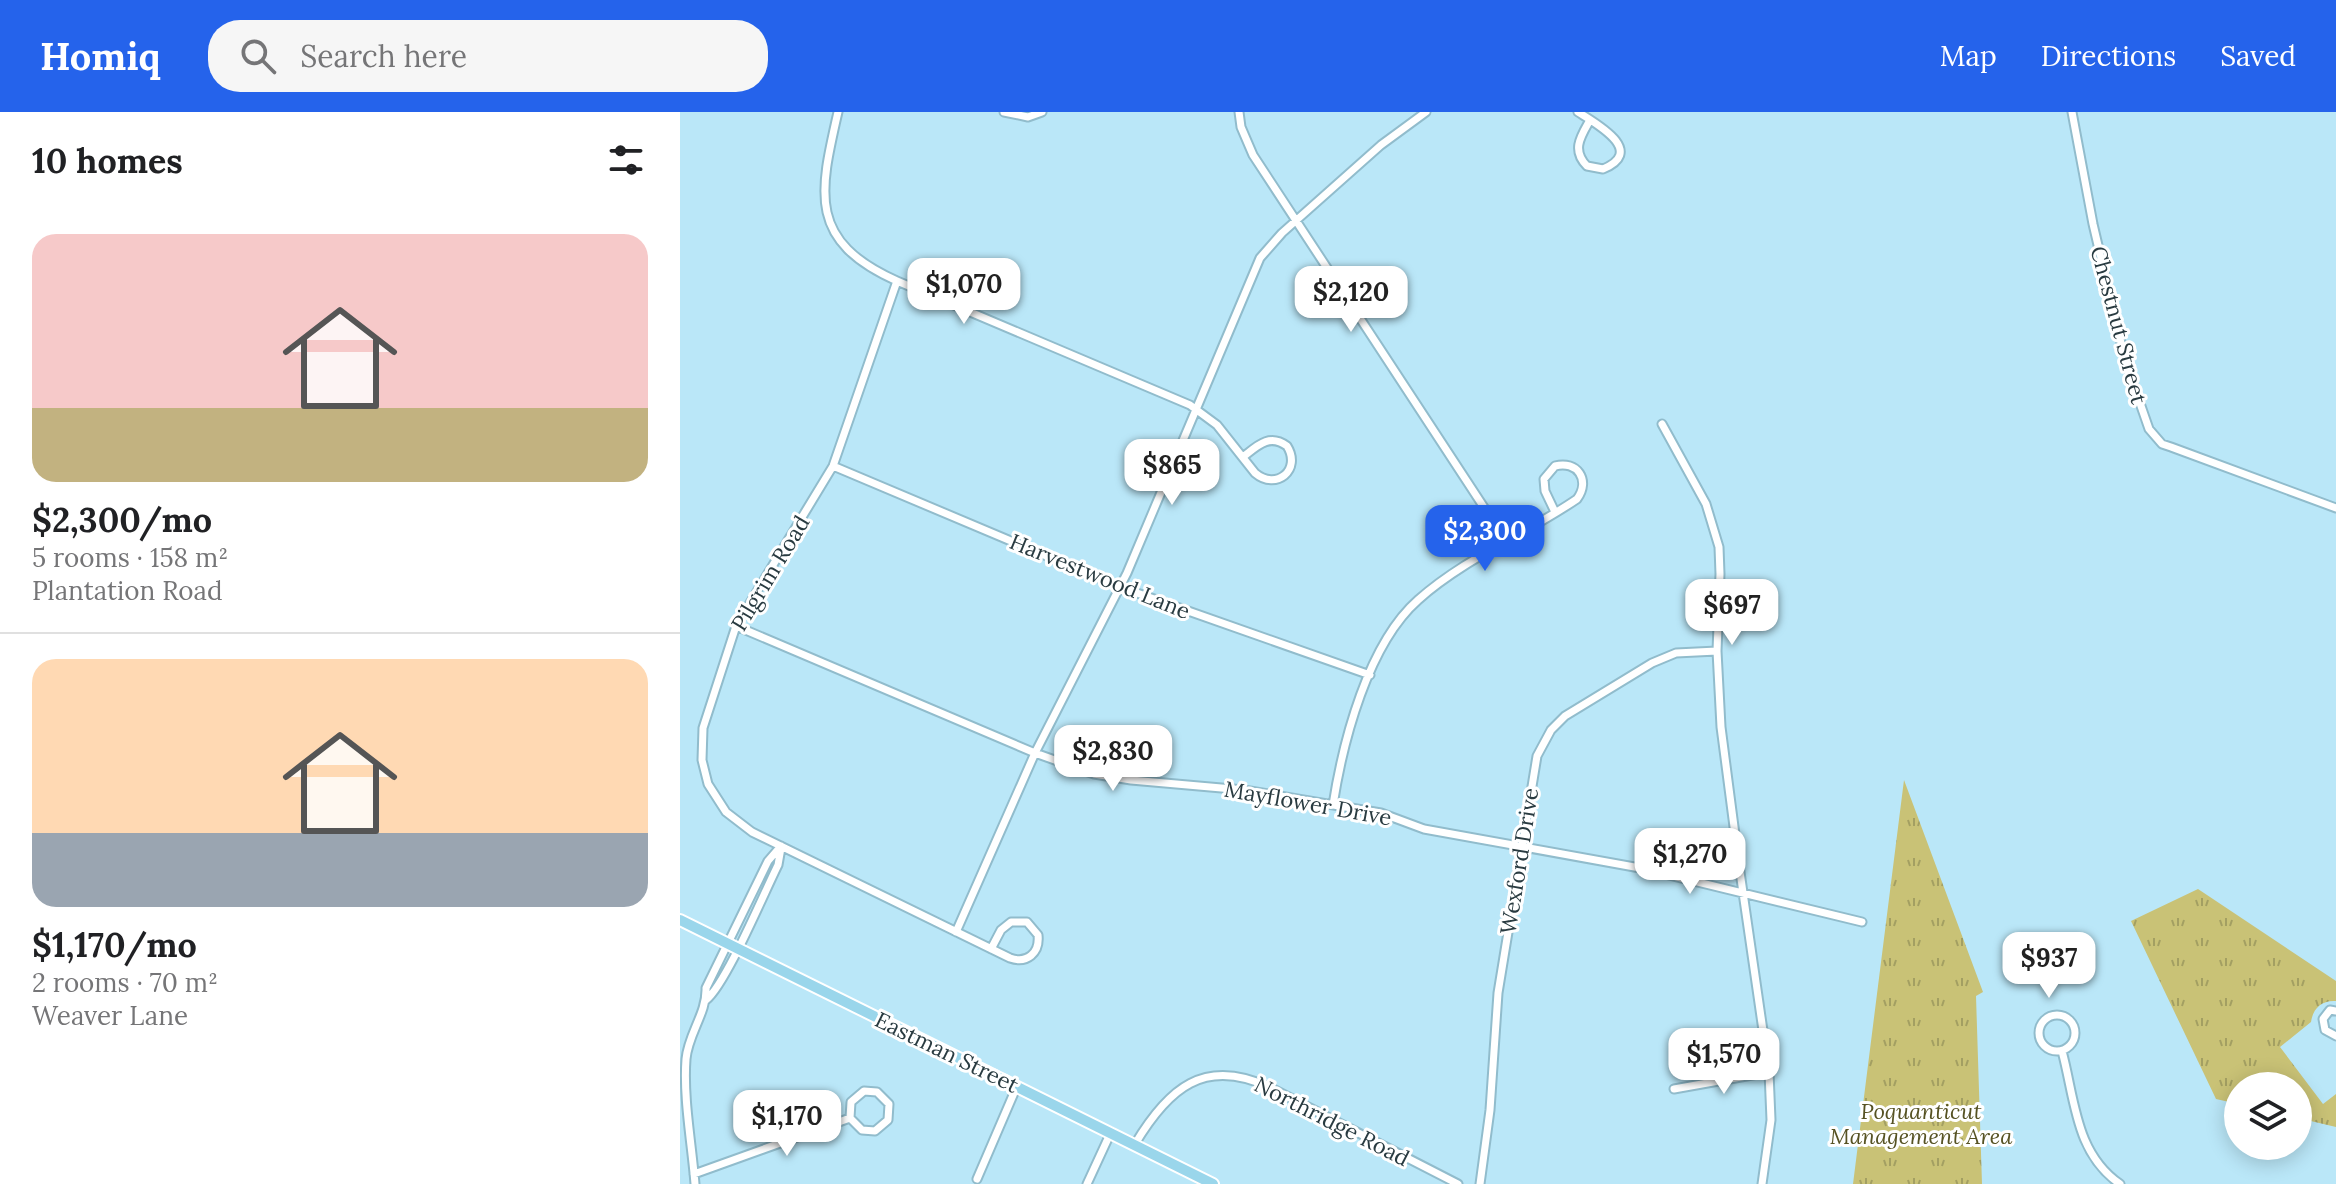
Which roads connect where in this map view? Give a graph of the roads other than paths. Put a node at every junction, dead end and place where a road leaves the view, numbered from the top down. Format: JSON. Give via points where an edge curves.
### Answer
{"nodes":[{"id":1,"x":838,"y":112,"type":"edge"},
{"id":2,"x":1004,"y":112,"type":"edge"},
{"id":3,"x":1042,"y":112,"type":"edge"},
{"id":4,"x":1239,"y":112,"type":"edge"},
{"id":5,"x":1426,"y":112,"type":"edge"},
{"id":6,"x":1578,"y":112,"type":"edge"},
{"id":7,"x":2072,"y":112,"type":"edge"},
{"id":8,"x":1590,"y":120,"type":"junction"},
{"id":9,"x":1296,"y":220,"type":"junction"},
{"id":10,"x":897,"y":281,"type":"junction"},
{"id":11,"x":1196,"y":408,"type":"junction"},
{"id":12,"x":1662,"y":424,"type":"dead end"},
{"id":13,"x":1243,"y":457,"type":"junction"},
{"id":14,"x":833,"y":466,"type":"junction"},
{"id":15,"x":2336,"y":508,"type":"edge"},
{"id":16,"x":1555,"y":512,"type":"junction"},
{"id":17,"x":1506,"y":541,"type":"junction"},
{"id":18,"x":1120,"y":587,"type":"junction"},
{"id":19,"x":736,"y":626,"type":"junction"},
{"id":20,"x":1717,"y":651,"type":"junction"},
{"id":21,"x":1370,"y":675,"type":"junction"},
{"id":22,"x":1035,"y":753,"type":"junction"},
{"id":23,"x":1333,"y":805,"type":"junction"},
{"id":24,"x":1523,"y":845,"type":"junction"},
{"id":25,"x":781,"y":846,"type":"junction"},
{"id":26,"x":1742,"y":892,"type":"junction"},
{"id":27,"x":680,"y":920,"type":"edge"},
{"id":28,"x":1862,"y":922,"type":"dead end"},
{"id":29,"x":956,"y":932,"type":"junction"},
{"id":30,"x":732,"y":946,"type":"junction"},
{"id":31,"x":991,"y":949,"type":"junction"},
{"id":32,"x":2336,"y":1011,"type":"edge"},
{"id":33,"x":2336,"y":1036,"type":"edge"},
{"id":34,"x":2062,"y":1051,"type":"junction"},
{"id":35,"x":1769,"y":1072,"type":"junction"},
{"id":36,"x":1017,"y":1086,"type":"junction"},
{"id":37,"x":1674,"y":1089,"type":"dead end"},
{"id":38,"x":850,"y":1118,"type":"junction"},
{"id":39,"x":1111,"y":1132,"type":"junction"},
{"id":40,"x":1135,"y":1144,"type":"junction"},
{"id":41,"x":694,"y":1174,"type":"junction"},
{"id":42,"x":977,"y":1179,"type":"dead end"},
{"id":43,"x":695,"y":1184,"type":"edge"},
{"id":44,"x":1087,"y":1184,"type":"edge"},
{"id":45,"x":1213,"y":1184,"type":"edge"},
{"id":46,"x":1458,"y":1184,"type":"edge"},
{"id":47,"x":1480,"y":1184,"type":"edge"},
{"id":48,"x":1762,"y":1184,"type":"edge"},
{"id":49,"x":2120,"y":1184,"type":"edge"}],
"edges":[{"from":1,"to":10,"type":"street","via":[[823,181],[828,219],[851,255]]},
{"from":2,"to":3,"type":"street","via":[[1028,117]]},
{"from":4,"to":9,"type":"street","via":[[1247,145]]},
{"from":5,"to":9,"type":"street"},
{"from":6,"to":8,"type":"street"},
{"from":7,"to":15,"type":"street","name":"Chestnut Street","via":[[2125,360],[2154,437]]},
{"from":8,"to":8,"type":"street","via":[[1618,143],[1616,159],[1603,169],[1587,166],[1579,156],[1579,142]]},
{"from":9,"to":11,"type":"street","via":[[1260,258]]},
{"from":9,"to":17,"type":"street"},
{"from":10,"to":11,"type":"street"},
{"from":10,"to":14,"type":"street","name":"Pilgrim Road"},
{"from":11,"to":13,"type":"street"},
{"from":11,"to":18,"type":"street"},
{"from":12,"to":20,"type":"street","via":[[1698,486],[1716,533]]},
{"from":13,"to":13,"type":"street","via":[[1258,476],[1270,481],[1285,476],[1292,466],[1289,450],[1277,440],[1265,441]]},
{"from":14,"to":18,"type":"street","name":"Harvestwood Lane"},
{"from":14,"to":19,"type":"street","name":"Pilgrim Road"},
{"from":16,"to":16,"type":"street","via":[[1577,499],[1583,488],[1582,476],[1571,465],[1555,466],[1544,479]]},
{"from":16,"to":17,"type":"street"},
{"from":17,"to":21,"type":"street","via":[[1408,609],[1385,640]]},
{"from":18,"to":21,"type":"street","name":"Harvestwood Lane"},
{"from":18,"to":22,"type":"street"},
{"from":19,"to":22,"type":"street","name":"Mayflower Drive"},
{"from":19,"to":25,"type":"street","name":"Pilgrim Road","via":[[703,728],[703,768],[711,791],[731,818]]},
{"from":20,"to":24,"type":"street","name":"Wexford Drive","via":[[1693,650],[1660,659],[1556,724],[1535,764]]},
{"from":20,"to":26,"type":"street"},
{"from":21,"to":23,"type":"street","via":[[1342,749]]},
{"from":22,"to":23,"type":"street","name":"Mayflower Drive","via":[[1112,777]]},
{"from":22,"to":29,"type":"street"},
{"from":23,"to":24,"type":"street","name":"Mayflower Drive","via":[[1389,815],[1432,830]]},
{"from":24,"to":26,"type":"street","name":"Mayflower Drive"},
{"from":24,"to":47,"type":"street","name":"Wexford Drive","via":[[1498,993]]},
{"from":25,"to":29,"type":"street","name":"Pilgrim Road"},
{"from":25,"to":30,"type":"street","via":[[768,861]]},
{"from":26,"to":28,"type":"street","name":"Mayflower Drive"},
{"from":26,"to":35,"type":"street"},
{"from":27,"to":30,"type":"main road","name":"Eastman Street"},
{"from":29,"to":31,"type":"street","name":"Pilgrim Road"},
{"from":30,"to":36,"type":"main road","name":"Eastman Street"},
{"from":30,"to":41,"type":"street","via":[[706,988],[686,1058]]},
{"from":31,"to":31,"type":"street","name":"Pilgrim Road","via":[[1013,960],[1026,959],[1037,947],[1036,931],[1027,922],[1011,922]]},
{"from":32,"to":33,"type":"street","via":[[2323,1019],[2325,1030]]},
{"from":34,"to":34,"type":"street","via":[[2075,1039],[2075,1027],[2067,1018],[2050,1016],[2041,1024],[2041,1042]]},
{"from":34,"to":49,"type":"street","via":[[2084,1143],[2101,1169]]},
{"from":35,"to":37,"type":"street"},
{"from":35,"to":48,"type":"street","via":[[1771,1120]]},
{"from":36,"to":39,"type":"main road","name":"Eastman Street"},
{"from":36,"to":42,"type":"street"},
{"from":38,"to":38,"type":"street","via":[[850,1106],[860,1093],[877,1092],[889,1104],[888,1120],[875,1131],[862,1130]]},
{"from":38,"to":41,"type":"street"},
{"from":39,"to":40,"type":"main road","name":"Eastman Street"},
{"from":39,"to":44,"type":"street"},
{"from":40,"to":45,"type":"main road","name":"Eastman Street"},
{"from":40,"to":46,"type":"street","name":"Northridge Road","via":[[1156,1110],[1181,1088],[1209,1077],[1241,1076]]},
{"from":41,"to":43,"type":"street"}]}
